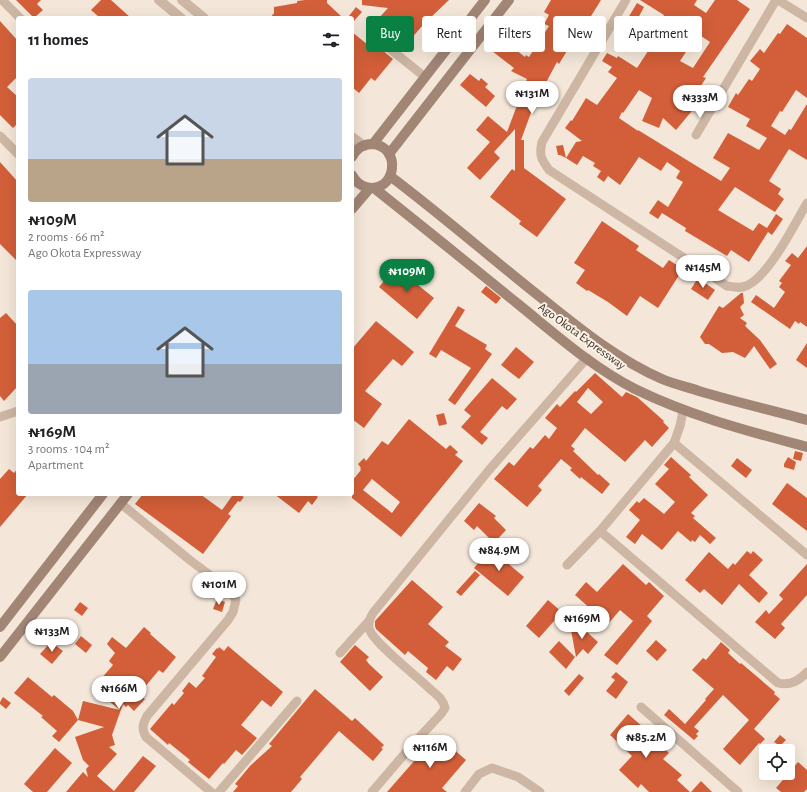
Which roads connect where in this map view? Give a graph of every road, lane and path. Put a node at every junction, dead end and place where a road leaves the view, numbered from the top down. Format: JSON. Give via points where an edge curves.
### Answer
{"nodes":[{"id":1,"x":2,"y":0,"type":"edge"},
{"id":2,"x":159,"y":0,"type":"edge"},
{"id":3,"x":182,"y":0,"type":"edge"},
{"id":4,"x":485,"y":0,"type":"edge"},
{"id":5,"x":509,"y":0,"type":"edge"},
{"id":6,"x":626,"y":0,"type":"edge"},
{"id":7,"x":777,"y":0,"type":"edge"},
{"id":8,"x":18,"y":16,"type":"edge"},
{"id":9,"x":179,"y":16,"type":"edge"},
{"id":10,"x":202,"y":16,"type":"edge"},
{"id":11,"x":807,"y":18,"type":"edge"},
{"id":12,"x":394,"y":52,"type":"edge"},
{"id":13,"x":425,"y":77,"type":"junction"},
{"id":14,"x":696,"y":135,"type":"dead end"},
{"id":15,"x":0,"y":136,"type":"edge"},
{"id":16,"x":354,"y":137,"type":"edge"},
{"id":17,"x":368,"y":145,"type":"junction"},
{"id":18,"x":16,"y":152,"type":"edge"},
{"id":19,"x":354,"y":154,"type":"edge"},
{"id":20,"x":389,"y":154,"type":"junction"},
{"id":21,"x":390,"y":176,"type":"junction"},
{"id":22,"x":354,"y":179,"type":"edge"},
{"id":23,"x":372,"y":188,"type":"junction"},
{"id":24,"x":807,"y":203,"type":"edge"},
{"id":25,"x":354,"y":207,"type":"edge"},
{"id":26,"x":587,"y":358,"type":"junction"},
{"id":27,"x":683,"y":411,"type":"junction"},
{"id":28,"x":16,"y":412,"type":"edge"},
{"id":29,"x":0,"y":416,"type":"edge"},
{"id":30,"x":807,"y":420,"type":"edge"},
{"id":31,"x":674,"y":443,"type":"junction"},
{"id":32,"x":807,"y":447,"type":"edge"},
{"id":33,"x":102,"y":496,"type":"edge"},
{"id":34,"x":126,"y":496,"type":"edge"},
{"id":35,"x":120,"y":504,"type":"junction"},
{"id":36,"x":76,"y":530,"type":"junction"},
{"id":37,"x":600,"y":531,"type":"junction"},
{"id":38,"x":90,"y":542,"type":"junction"},
{"id":39,"x":807,"y":555,"type":"edge"},
{"id":40,"x":567,"y":565,"type":"dead end"},
{"id":41,"x":369,"y":621,"type":"junction"},
{"id":42,"x":0,"y":627,"type":"edge"},
{"id":43,"x":340,"y":653,"type":"dead end"},
{"id":44,"x":0,"y":657,"type":"edge"},
{"id":45,"x":807,"y":672,"type":"edge"},
{"id":46,"x":297,"y":701,"type":"dead end"},
{"id":47,"x":641,"y":707,"type":"dead end"},
{"id":48,"x":211,"y":792,"type":"edge"},
{"id":49,"x":219,"y":792,"type":"edge"},
{"id":50,"x":372,"y":792,"type":"edge"},
{"id":51,"x":465,"y":792,"type":"edge"},
{"id":52,"x":540,"y":792,"type":"edge"},
{"id":53,"x":738,"y":792,"type":"edge"}],
"edges":[{"from":1,"to":8,"type":"street"},
{"from":2,"to":9,"type":"street"},
{"from":3,"to":10,"type":"street"},
{"from":4,"to":13,"type":"main road"},
{"from":5,"to":20,"type":"main road"},
{"from":6,"to":24,"type":"street","via":[[542,142],[542,162],[549,170],[727,286],[737,288],[747,286],[768,269]]},
{"from":7,"to":11,"type":"street"},
{"from":7,"to":14,"type":"street"},
{"from":12,"to":13,"type":"street"},
{"from":13,"to":17,"type":"main road"},
{"from":15,"to":18,"type":"street"},
{"from":16,"to":17,"type":"street"},
{"from":17,"to":19,"type":"main road","via":[[358,149]]},
{"from":17,"to":20,"type":"main road","via":[[382,147]]},
{"from":20,"to":21,"type":"main road","via":[[393,168]]},
{"from":21,"to":23,"type":"main road","via":[[381,186]]},
{"from":21,"to":30,"type":"main road","name":"Ago Okota Expressway","via":[[583,330],[637,366],[662,379]]},
{"from":22,"to":23,"type":"main road","name":"Ago Okota Expressway","via":[[361,185]]},
{"from":23,"to":25,"type":"main road"},
{"from":23,"to":26,"type":"main road","name":"Ago Okota Expressway"},
{"from":26,"to":27,"type":"main road","name":"Ago Okota Expressway","via":[[635,389]]},
{"from":26,"to":41,"type":"street","via":[[484,476]]},
{"from":27,"to":31,"type":"street"},
{"from":27,"to":32,"type":"main road","name":"Ago Okota Expressway"},
{"from":28,"to":29,"type":"street"},
{"from":31,"to":37,"type":"street"},
{"from":31,"to":39,"type":"street"},
{"from":33,"to":36,"type":"main road"},
{"from":34,"to":35,"type":"main road"},
{"from":35,"to":38,"type":"main road"},
{"from":35,"to":48,"type":"street","via":[[230,590],[236,600],[228,620],[142,724],[146,736]]},
{"from":36,"to":38,"type":"main road"},
{"from":36,"to":42,"type":"main road"},
{"from":37,"to":40,"type":"street"},
{"from":37,"to":45,"type":"street","via":[[778,683],[790,684]]},
{"from":38,"to":44,"type":"main road"},
{"from":41,"to":43,"type":"street"},
{"from":41,"to":50,"type":"street","via":[[372,636],[378,643],[444,701],[445,708]]},
{"from":46,"to":49,"type":"street"},
{"from":47,"to":53,"type":"street"},
{"from":51,"to":52,"type":"street","via":[[479,774],[492,768],[518,777]]}]}
